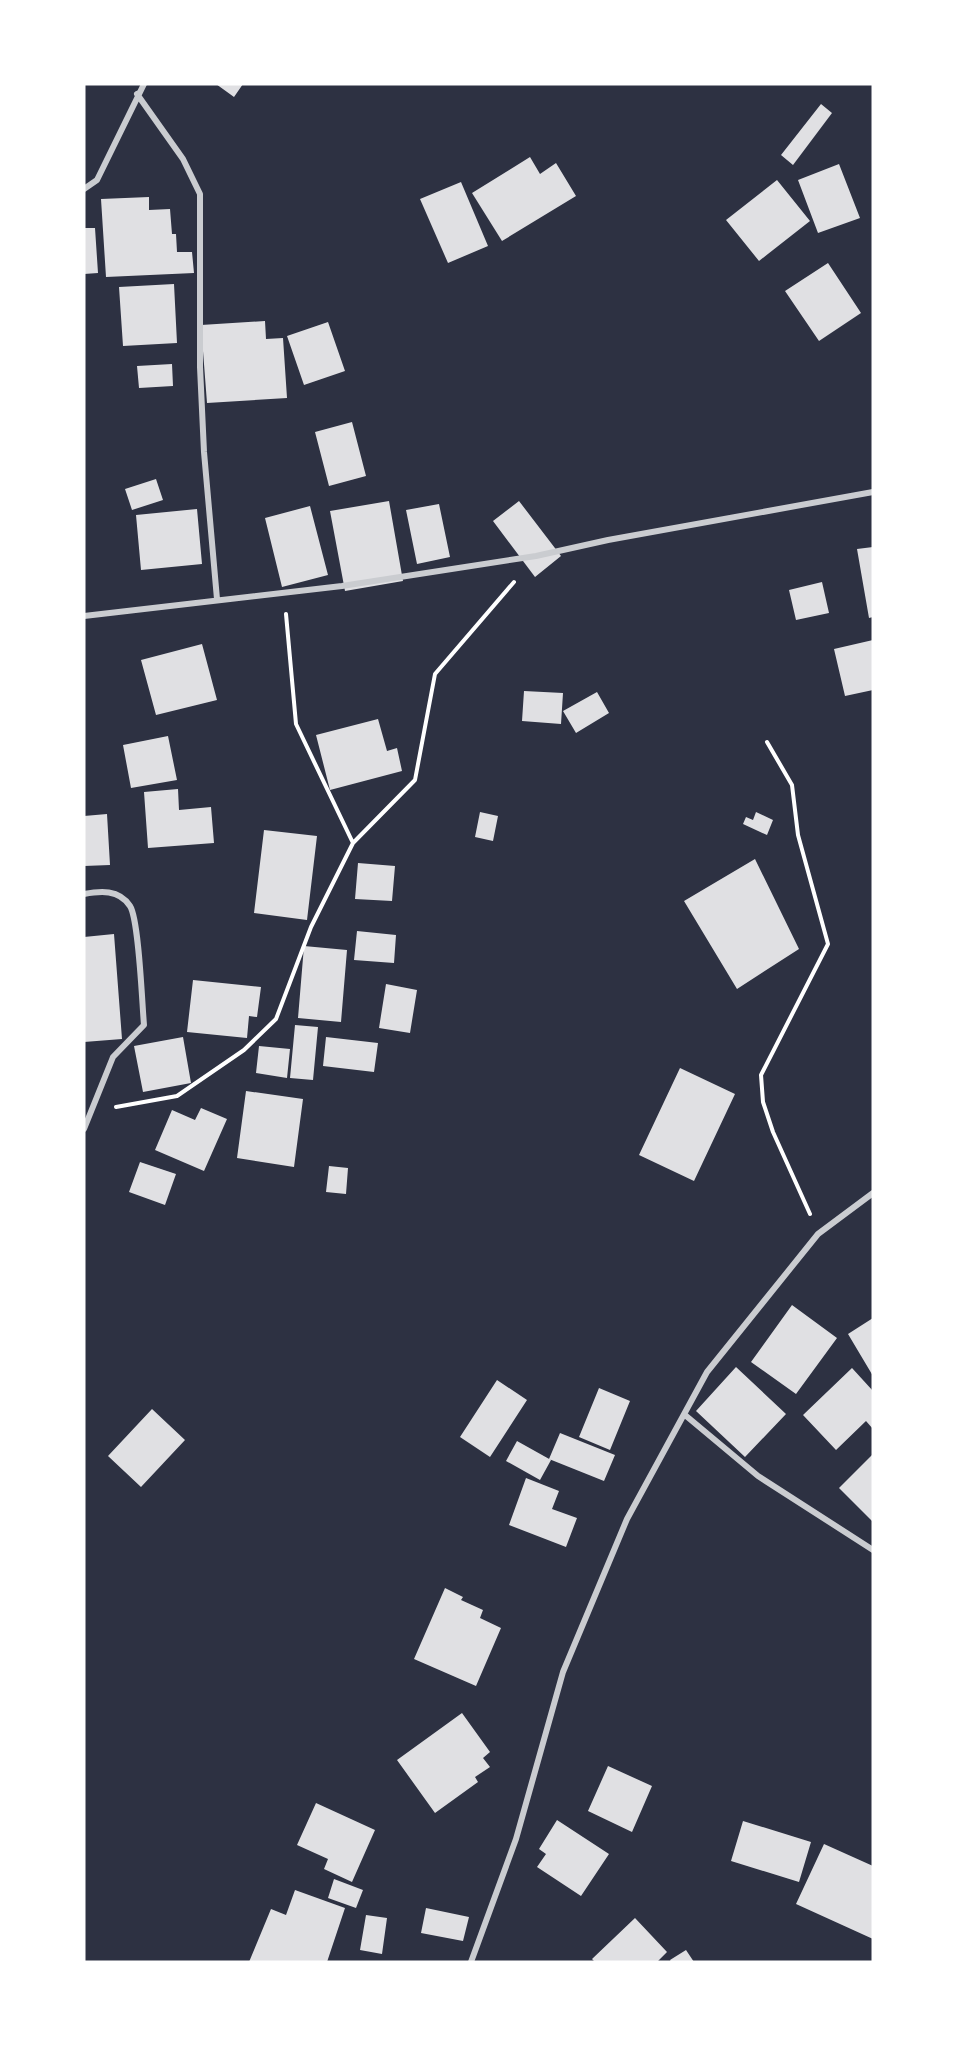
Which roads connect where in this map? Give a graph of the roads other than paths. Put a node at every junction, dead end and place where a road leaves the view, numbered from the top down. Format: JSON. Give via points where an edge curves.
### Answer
{"nodes":[{"id":1,"x":144,"y":84,"type":"edge"},
{"id":2,"x":137,"y":93,"type":"junction"},
{"id":3,"x":84,"y":189,"type":"edge"},
{"id":4,"x":873,"y":492,"type":"edge"},
{"id":5,"x":217,"y":599,"type":"junction"},
{"id":6,"x":84,"y":616,"type":"edge"},
{"id":7,"x":84,"y":894,"type":"edge"},
{"id":8,"x":84,"y":1128,"type":"edge"},
{"id":9,"x":873,"y":1193,"type":"edge"},
{"id":10,"x":685,"y":1415,"type":"junction"},
{"id":11,"x":873,"y":1550,"type":"edge"},
{"id":12,"x":471,"y":1962,"type":"edge"}],
"edges":[{"from":1,"to":2,"type":"street"},
{"from":2,"to":3,"type":"street","via":[[97,180]]},
{"from":2,"to":5,"type":"street","via":[[183,159],[200,194],[200,368]]},
{"from":4,"to":5,"type":"street","via":[[536,556]]},
{"from":5,"to":6,"type":"street"},
{"from":7,"to":8,"type":"street","via":[[104,890],[118,895],[130,906],[144,1025],[112,1057]]},
{"from":9,"to":10,"type":"street","via":[[819,1234],[706,1372]]},
{"from":10,"to":11,"type":"street","via":[[758,1476]]},
{"from":10,"to":12,"type":"street","via":[[627,1519],[563,1672],[516,1839]]}]}
